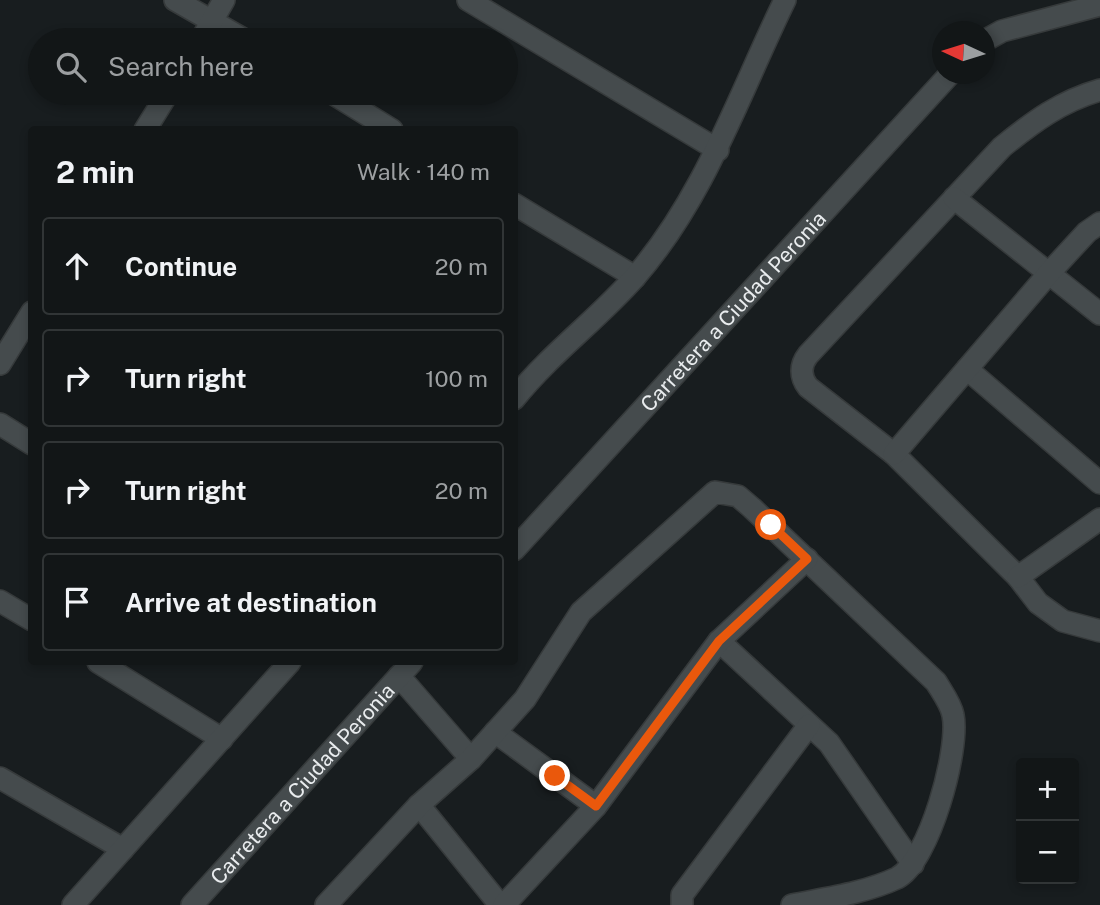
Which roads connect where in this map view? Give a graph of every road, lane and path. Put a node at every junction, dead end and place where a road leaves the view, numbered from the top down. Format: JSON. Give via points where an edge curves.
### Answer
{"nodes":[{"id":1,"x":175,"y":0,"type":"edge"},
{"id":2,"x":224,"y":0,"type":"edge"},
{"id":3,"x":468,"y":0,"type":"edge"},
{"id":4,"x":783,"y":1,"type":"edge"},
{"id":5,"x":1100,"y":5,"type":"edge"},
{"id":6,"x":213,"y":21,"type":"junction"},
{"id":7,"x":209,"y":28,"type":"edge"},
{"id":8,"x":225,"y":28,"type":"edge"},
{"id":9,"x":515,"y":28,"type":"edge"},
{"id":10,"x":518,"y":30,"type":"edge"},
{"id":11,"x":995,"y":36,"type":"edge"},
{"id":12,"x":941,"y":84,"type":"edge"},
{"id":13,"x":1100,"y":90,"type":"edge"},
{"id":14,"x":161,"y":105,"type":"edge"},
{"id":15,"x":351,"y":105,"type":"edge"},
{"id":16,"x":147,"y":126,"type":"edge"},
{"id":17,"x":385,"y":126,"type":"edge"},
{"id":18,"x":718,"y":150,"type":"junction"},
{"id":19,"x":954,"y":198,"type":"junction"},
{"id":20,"x":518,"y":206,"type":"edge"},
{"id":21,"x":1100,"y":223,"type":"edge"},
{"id":22,"x":1050,"y":272,"type":"junction"},
{"id":23,"x":635,"y":277,"type":"junction"},
{"id":24,"x":1100,"y":314,"type":"edge"},
{"id":25,"x":28,"y":318,"type":"edge"},
{"id":26,"x":0,"y":364,"type":"edge"},
{"id":27,"x":967,"y":369,"type":"junction"},
{"id":28,"x":518,"y":388,"type":"edge"},
{"id":29,"x":0,"y":424,"type":"edge"},
{"id":30,"x":28,"y":441,"type":"edge"},
{"id":31,"x":894,"y":454,"type":"junction"},
{"id":32,"x":1100,"y":483,"type":"edge"},
{"id":33,"x":1100,"y":519,"type":"edge"},
{"id":34,"x":518,"y":546,"type":"edge"},
{"id":35,"x":807,"y":559,"type":"junction"},
{"id":36,"x":1018,"y":577,"type":"junction"},
{"id":37,"x":0,"y":601,"type":"edge"},
{"id":38,"x":28,"y":618,"type":"edge"},
{"id":39,"x":1100,"y":631,"type":"edge"},
{"id":40,"x":719,"y":641,"type":"junction"},
{"id":41,"x":103,"y":665,"type":"edge"},
{"id":42,"x":287,"y":665,"type":"edge"},
{"id":43,"x":406,"y":668,"type":"edge"},
{"id":44,"x":809,"y":725,"type":"junction"},
{"id":45,"x":495,"y":732,"type":"junction"},
{"id":46,"x":222,"y":739,"type":"junction"},
{"id":47,"x":471,"y":759,"type":"junction"},
{"id":48,"x":0,"y":778,"type":"edge"},
{"id":49,"x":419,"y":805,"type":"junction"},
{"id":50,"x":596,"y":806,"type":"junction"},
{"id":51,"x":123,"y":849,"type":"junction"},
{"id":52,"x":913,"y":864,"type":"junction"},
{"id":53,"x":73,"y":905,"type":"edge"},
{"id":54,"x":192,"y":905,"type":"edge"},
{"id":55,"x":327,"y":905,"type":"edge"},
{"id":56,"x":502,"y":905,"type":"edge"},
{"id":57,"x":681,"y":905,"type":"edge"},
{"id":58,"x":792,"y":905,"type":"edge"}],
"edges":[{"from":1,"to":6,"type":"street"},
{"from":2,"to":6,"type":"street"},
{"from":3,"to":9,"type":"street"},
{"from":4,"to":18,"type":"street"},
{"from":5,"to":11,"type":"street"},
{"from":6,"to":7,"type":"street"},
{"from":6,"to":8,"type":"street"},
{"from":10,"to":18,"type":"street"},
{"from":12,"to":34,"type":"street","name":"Carretera a Ciudad Peronia"},
{"from":13,"to":19,"type":"street","via":[[1070,98],[1034,121]]},
{"from":14,"to":16,"type":"street"},
{"from":15,"to":17,"type":"street"},
{"from":18,"to":23,"type":"street","via":[[678,220]]},
{"from":19,"to":22,"type":"street"},
{"from":19,"to":31,"type":"street","via":[[803,361],[803,380],[808,387]]},
{"from":20,"to":23,"type":"street"},
{"from":21,"to":22,"type":"street"},
{"from":22,"to":24,"type":"street"},
{"from":22,"to":27,"type":"street"},
{"from":23,"to":28,"type":"street"},
{"from":25,"to":26,"type":"street"},
{"from":27,"to":31,"type":"street"},
{"from":27,"to":32,"type":"street"},
{"from":29,"to":30,"type":"street"},
{"from":31,"to":36,"type":"street"},
{"from":33,"to":36,"type":"street"},
{"from":35,"to":40,"type":"street"},
{"from":35,"to":45,"type":"street","via":[[738,496],[715,492],[581,612],[525,699]]},
{"from":35,"to":52,"type":"street","via":[[936,682],[953,714],[954,745],[930,836]]},
{"from":36,"to":39,"type":"street","via":[[1038,603],[1063,621]]},
{"from":37,"to":38,"type":"street"},
{"from":40,"to":44,"type":"street"},
{"from":40,"to":50,"type":"street"},
{"from":41,"to":46,"type":"street"},
{"from":42,"to":46,"type":"street"},
{"from":43,"to":47,"type":"street"},
{"from":43,"to":54,"type":"street","name":"Carretera a Ciudad Peronia"},
{"from":44,"to":52,"type":"street","via":[[829,743]]},
{"from":44,"to":57,"type":"street","via":[[682,895]]},
{"from":45,"to":47,"type":"street"},
{"from":45,"to":50,"type":"street"},
{"from":46,"to":51,"type":"street"},
{"from":47,"to":49,"type":"street"},
{"from":48,"to":51,"type":"street"},
{"from":49,"to":55,"type":"street"},
{"from":49,"to":56,"type":"street"},
{"from":50,"to":56,"type":"street"},
{"from":51,"to":53,"type":"street"},
{"from":52,"to":58,"type":"street","via":[[888,881]]}]}
